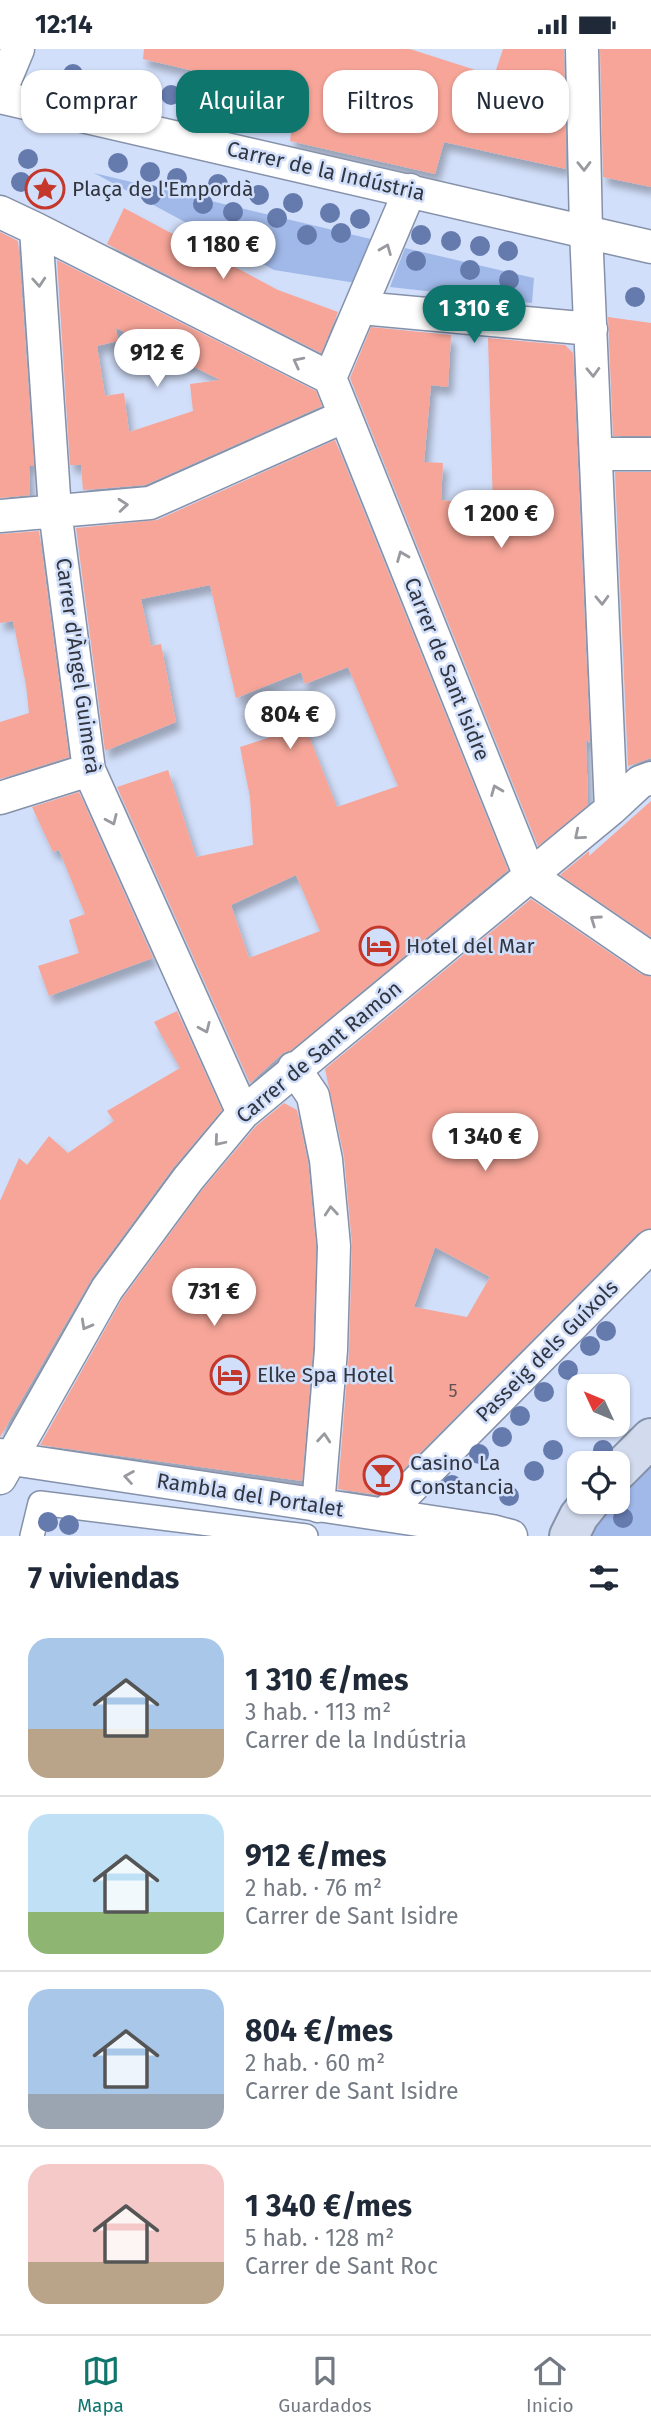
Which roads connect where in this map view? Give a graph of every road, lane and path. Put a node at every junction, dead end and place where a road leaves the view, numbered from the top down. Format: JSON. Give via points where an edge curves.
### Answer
{"nodes":[{"id":1,"x":18,"y":49,"type":"edge"},
{"id":2,"x":582,"y":49,"type":"edge"},
{"id":3,"x":0,"y":95,"type":"edge"},
{"id":4,"x":410,"y":190,"type":"junction"},
{"id":5,"x":0,"y":212,"type":"edge"},
{"id":6,"x":36,"y":229,"type":"junction"},
{"id":7,"x":586,"y":231,"type":"junction"},
{"id":8,"x":651,"y":247,"type":"edge"},
{"id":9,"x":361,"y":308,"type":"junction"},
{"id":10,"x":591,"y":329,"type":"junction"},
{"id":11,"x":330,"y":378,"type":"junction"},
{"id":12,"x":345,"y":416,"type":"junction"},
{"id":13,"x":596,"y":454,"type":"junction"},
{"id":14,"x":651,"y":454,"type":"edge"},
{"id":15,"x":55,"y":511,"type":"junction"},
{"id":16,"x":0,"y":516,"type":"edge"},
{"id":17,"x":89,"y":770,"type":"junction"},
{"id":18,"x":651,"y":778,"type":"edge"},
{"id":19,"x":0,"y":798,"type":"edge"},
{"id":20,"x":611,"y":809,"type":"junction"},
{"id":21,"x":530,"y":876,"type":"junction"},
{"id":22,"x":651,"y":959,"type":"edge"},
{"id":23,"x":294,"y":1068,"type":"junction"},
{"id":24,"x":243,"y":1113,"type":"junction"},
{"id":25,"x":651,"y":1246,"type":"edge"},
{"id":26,"x":651,"y":1438,"type":"edge"},
{"id":27,"x":630,"y":1459,"type":"edge"},
{"id":28,"x":4,"y":1464,"type":"edge"},
{"id":29,"x":49,"y":1465,"type":"junction"},
{"id":30,"x":40,"y":1503,"type":"junction"},
{"id":31,"x":581,"y":1514,"type":"edge"},
{"id":32,"x":384,"y":1515,"type":"junction"},
{"id":33,"x":316,"y":1521,"type":"edge"},
{"id":34,"x":469,"y":1528,"type":"edge"},
{"id":35,"x":32,"y":1536,"type":"edge"},
{"id":36,"x":306,"y":1536,"type":"edge"},
{"id":37,"x":511,"y":1536,"type":"edge"},
{"id":38,"x":569,"y":1536,"type":"edge"}],
"edges":[{"from":1,"to":3,"type":"street"},
{"from":2,"to":7,"type":"street","one_way":true},
{"from":3,"to":4,"type":"street","name":"Carrer de la Indústria"},
{"from":4,"to":7,"type":"street","name":"Carrer de la Indústria"},
{"from":9,"to":4,"type":"street","one_way":true},
{"from":5,"to":6,"type":"street"},
{"from":11,"to":6,"type":"street","one_way":true},
{"from":6,"to":15,"type":"street","name":"Carrer d'Àngel Guimerà","one_way":true},
{"from":7,"to":8,"type":"street","name":"Carrer de la Indústria"},
{"from":7,"to":10,"type":"street"},
{"from":9,"to":10,"type":"street"},
{"from":9,"to":11,"type":"street"},
{"from":10,"to":13,"type":"street","one_way":true},
{"from":11,"to":12,"type":"street","name":"Carrer de Sant Isidre"},
{"from":15,"to":12,"type":"street","one_way":true,"via":[[150,503]]},
{"from":21,"to":12,"type":"street","name":"Carrer de Sant Isidre","one_way":true},
{"from":13,"to":14,"type":"street"},
{"from":13,"to":20,"type":"street","one_way":true},
{"from":15,"to":16,"type":"street"},
{"from":15,"to":17,"type":"street","name":"Carrer d'Àngel Guimerà"},
{"from":17,"to":19,"type":"street"},
{"from":17,"to":24,"type":"street","name":"Carrer d'Àngel Guimerà","one_way":true},
{"from":18,"to":20,"type":"street","name":"Carrer de Sant Ramón","via":[[640,782]]},
{"from":20,"to":21,"type":"street","name":"Carrer de Sant Ramón","one_way":true},
{"from":22,"to":21,"type":"street","one_way":true},
{"from":21,"to":23,"type":"street","name":"Carrer de Sant Ramón"},
{"from":23,"to":24,"type":"street","name":"Carrer de Sant Ramón"},
{"from":33,"to":23,"type":"street","one_way":true,"via":[[331,1350],[334,1246],[326,1160],[313,1096]]},
{"from":24,"to":28,"type":"street","name":"Carrer de Sant Ramón","one_way":true,"via":[[107,1289]]},
{"from":25,"to":32,"type":"street","name":"Passeig dels Guíxols"},
{"from":26,"to":27,"type":"main road"},
{"from":28,"to":29,"type":"street","name":"Rambla del Portalet"},
{"from":29,"to":30,"type":"street"},
{"from":33,"to":29,"type":"street","name":"Rambla del Portalet","one_way":true},
{"from":30,"to":35,"type":"street"},
{"from":30,"to":36,"type":"street"},
{"from":31,"to":38,"type":"main road"},
{"from":32,"to":33,"type":"street","name":"Rambla del Portalet"},
{"from":32,"to":34,"type":"street","name":"Rambla del Portalet"},
{"from":34,"to":37,"type":"street","name":"Rambla del Portalet"}]}
